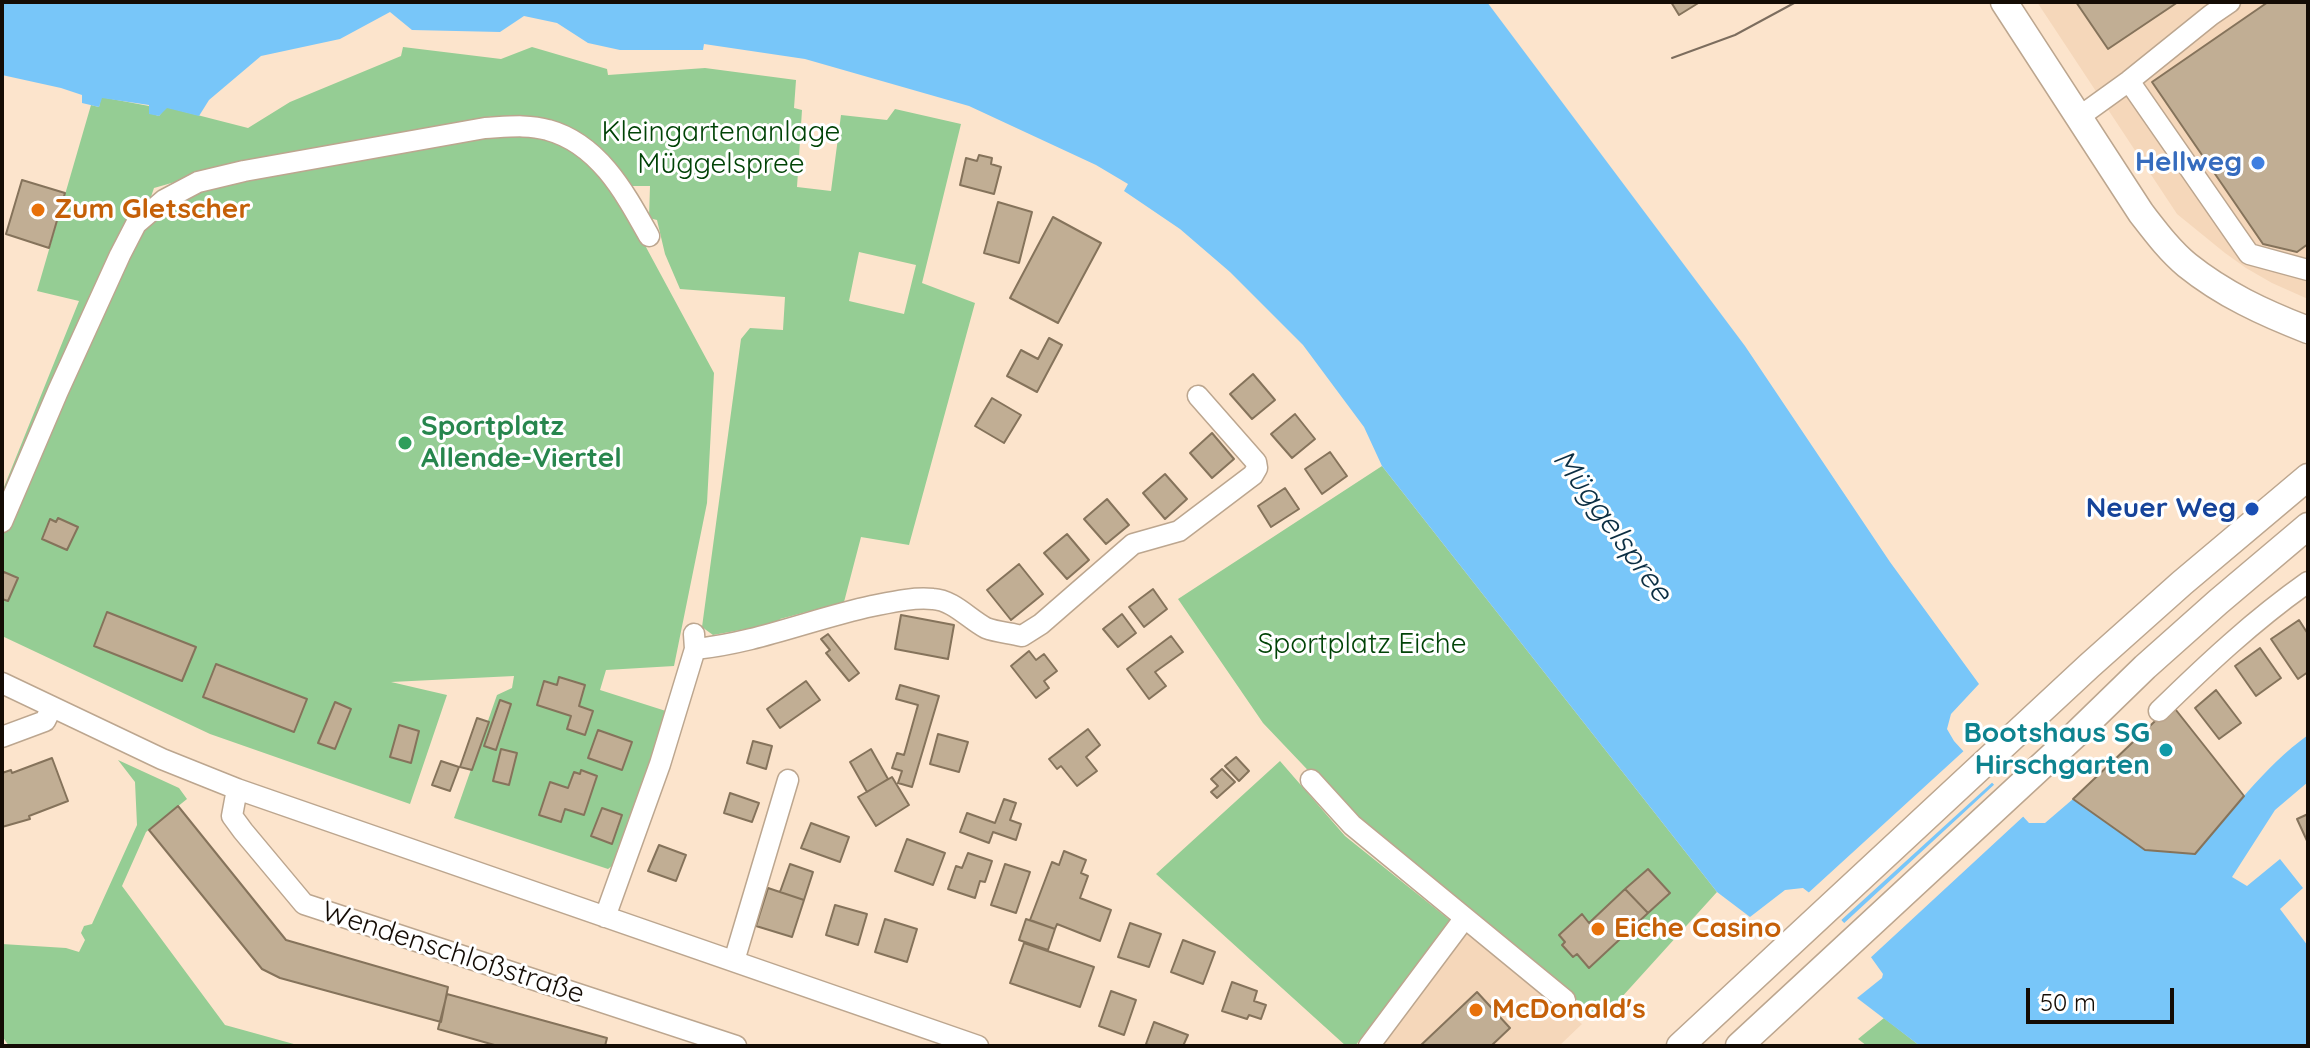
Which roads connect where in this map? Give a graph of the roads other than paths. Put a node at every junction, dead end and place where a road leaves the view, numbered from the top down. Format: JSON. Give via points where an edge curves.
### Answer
{"nodes":[{"id":1,"x":2004,"y":2,"type":"edge"},
{"id":2,"x":2230,"y":2,"type":"edge"},
{"id":3,"x":2129,"y":81,"type":"junction"},
{"id":4,"x":2079,"y":117,"type":"junction"},
{"id":5,"x":649,"y":236,"type":"dead end"},
{"id":6,"x":2308,"y":270,"type":"edge"},
{"id":7,"x":2308,"y":330,"type":"edge"},
{"id":8,"x":1198,"y":396,"type":"dead end"},
{"id":9,"x":2308,"y":477,"type":"edge"},
{"id":10,"x":2,"y":522,"type":"edge"},
{"id":11,"x":2308,"y":526,"type":"edge"},
{"id":12,"x":2308,"y":582,"type":"edge"},
{"id":13,"x":2,"y":683,"type":"edge"},
{"id":14,"x":52,"y":707,"type":"junction"},
{"id":15,"x":2159,"y":711,"type":"dead end"},
{"id":16,"x":2,"y":737,"type":"edge"},
{"id":17,"x":788,"y":780,"type":"dead end"},
{"id":18,"x":1311,"y":780,"type":"dead end"},
{"id":19,"x":237,"y":789,"type":"junction"},
{"id":20,"x":605,"y":917,"type":"junction"},
{"id":21,"x":1464,"y":919,"type":"junction"},
{"id":22,"x":734,"y":961,"type":"junction"},
{"id":23,"x":1565,"y":1000,"type":"dead end"},
{"id":24,"x":736,"y":1046,"type":"edge"},
{"id":25,"x":978,"y":1046,"type":"edge"},
{"id":26,"x":1369,"y":1046,"type":"edge"},
{"id":27,"x":1680,"y":1046,"type":"edge"},
{"id":28,"x":1739,"y":1046,"type":"edge"}],
"edges":[{"from":1,"to":4,"type":"main road"},
{"from":2,"to":3,"type":"street"},
{"from":3,"to":4,"type":"street"},
{"from":3,"to":6,"type":"street","via":[[2249,254]]},
{"from":4,"to":7,"type":"main road","via":[[2141,213],[2185,264],[2252,307]]},
{"from":5,"to":10,"type":"street","via":[[627,196],[594,154],[547,129],[485,128],[198,182],[164,200],[136,224]]},
{"from":8,"to":20,"type":"street","via":[[1256,462],[1253,475],[1179,531],[1133,544],[1022,636],[988,629],[936,599],[911,599],[726,646],[694,642],[660,764]]},
{"from":9,"to":27,"type":"main road","via":[[2182,583]]},
{"from":11,"to":28,"type":"main road","via":[[2145,667]]},
{"from":12,"to":15,"type":"street","via":[[2235,639]]},
{"from":13,"to":14,"type":"street"},
{"from":14,"to":16,"type":"street","via":[[45,721]]},
{"from":14,"to":19,"type":"street"},
{"from":17,"to":22,"type":"street"},
{"from":18,"to":21,"type":"street","via":[[1352,825]]},
{"from":19,"to":20,"type":"street"},
{"from":19,"to":24,"type":"street","name":"Wendenschloßstraße","via":[[232,816],[304,904]]},
{"from":20,"to":22,"type":"street"},
{"from":21,"to":23,"type":"street"},
{"from":21,"to":26,"type":"street"},
{"from":22,"to":25,"type":"street"}]}
